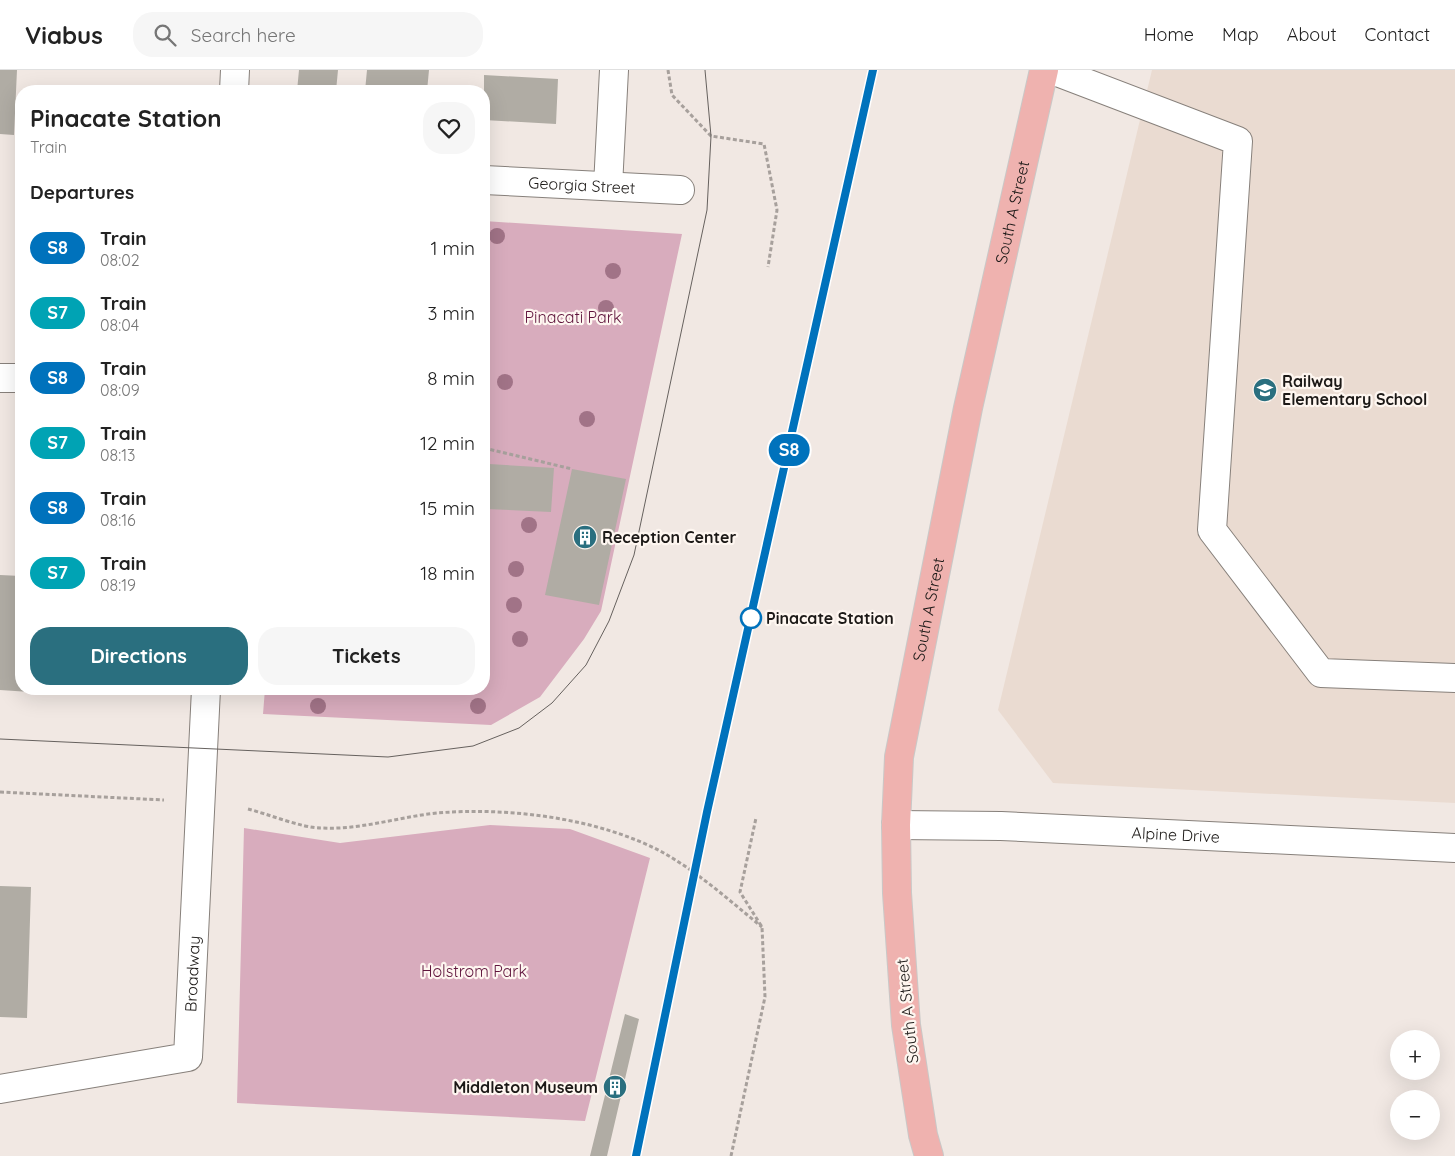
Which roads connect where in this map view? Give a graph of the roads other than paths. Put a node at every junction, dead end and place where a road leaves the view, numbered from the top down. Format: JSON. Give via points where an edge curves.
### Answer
{"nodes":[{"id":1,"x":235,"y":70,"type":"edge"},
{"id":2,"x":614,"y":70,"type":"edge"},
{"id":3,"x":1044,"y":70,"type":"edge"},
{"id":4,"x":1052,"y":70,"type":"edge"},
{"id":5,"x":234,"y":85,"type":"edge"},
{"id":6,"x":490,"y":180,"type":"edge"},
{"id":7,"x":608,"y":186,"type":"junction"},
{"id":8,"x":680,"y":190,"type":"dead end"},
{"id":9,"x":0,"y":378,"type":"edge"},
{"id":10,"x":15,"y":378,"type":"edge"},
{"id":11,"x":1455,"y":678,"type":"edge"},
{"id":12,"x":206,"y":695,"type":"edge"},
{"id":13,"x":896,"y":825,"type":"junction"},
{"id":14,"x":1455,"y":848,"type":"edge"},
{"id":15,"x":0,"y":1089,"type":"edge"},
{"id":16,"x":929,"y":1156,"type":"edge"}],
"edges":[{"from":1,"to":5,"type":"street"},
{"from":2,"to":7,"type":"street"},
{"from":3,"to":13,"type":"main road","name":"South A Street","via":[[968,408],[899,757]]},
{"from":4,"to":11,"type":"street","via":[[1238,141],[1212,530],[1321,673]]},
{"from":6,"to":7,"type":"street","name":"Georgia Street"},
{"from":7,"to":8,"type":"street","name":"Georgia Street"},
{"from":9,"to":10,"type":"street"},
{"from":12,"to":15,"type":"street","name":"Broadway","via":[[188,1057]]},
{"from":13,"to":14,"type":"street","name":"Alpine Drive","via":[[1011,827]]},
{"from":13,"to":16,"type":"main road","name":"South A Street","via":[[906,1025]]}]}
